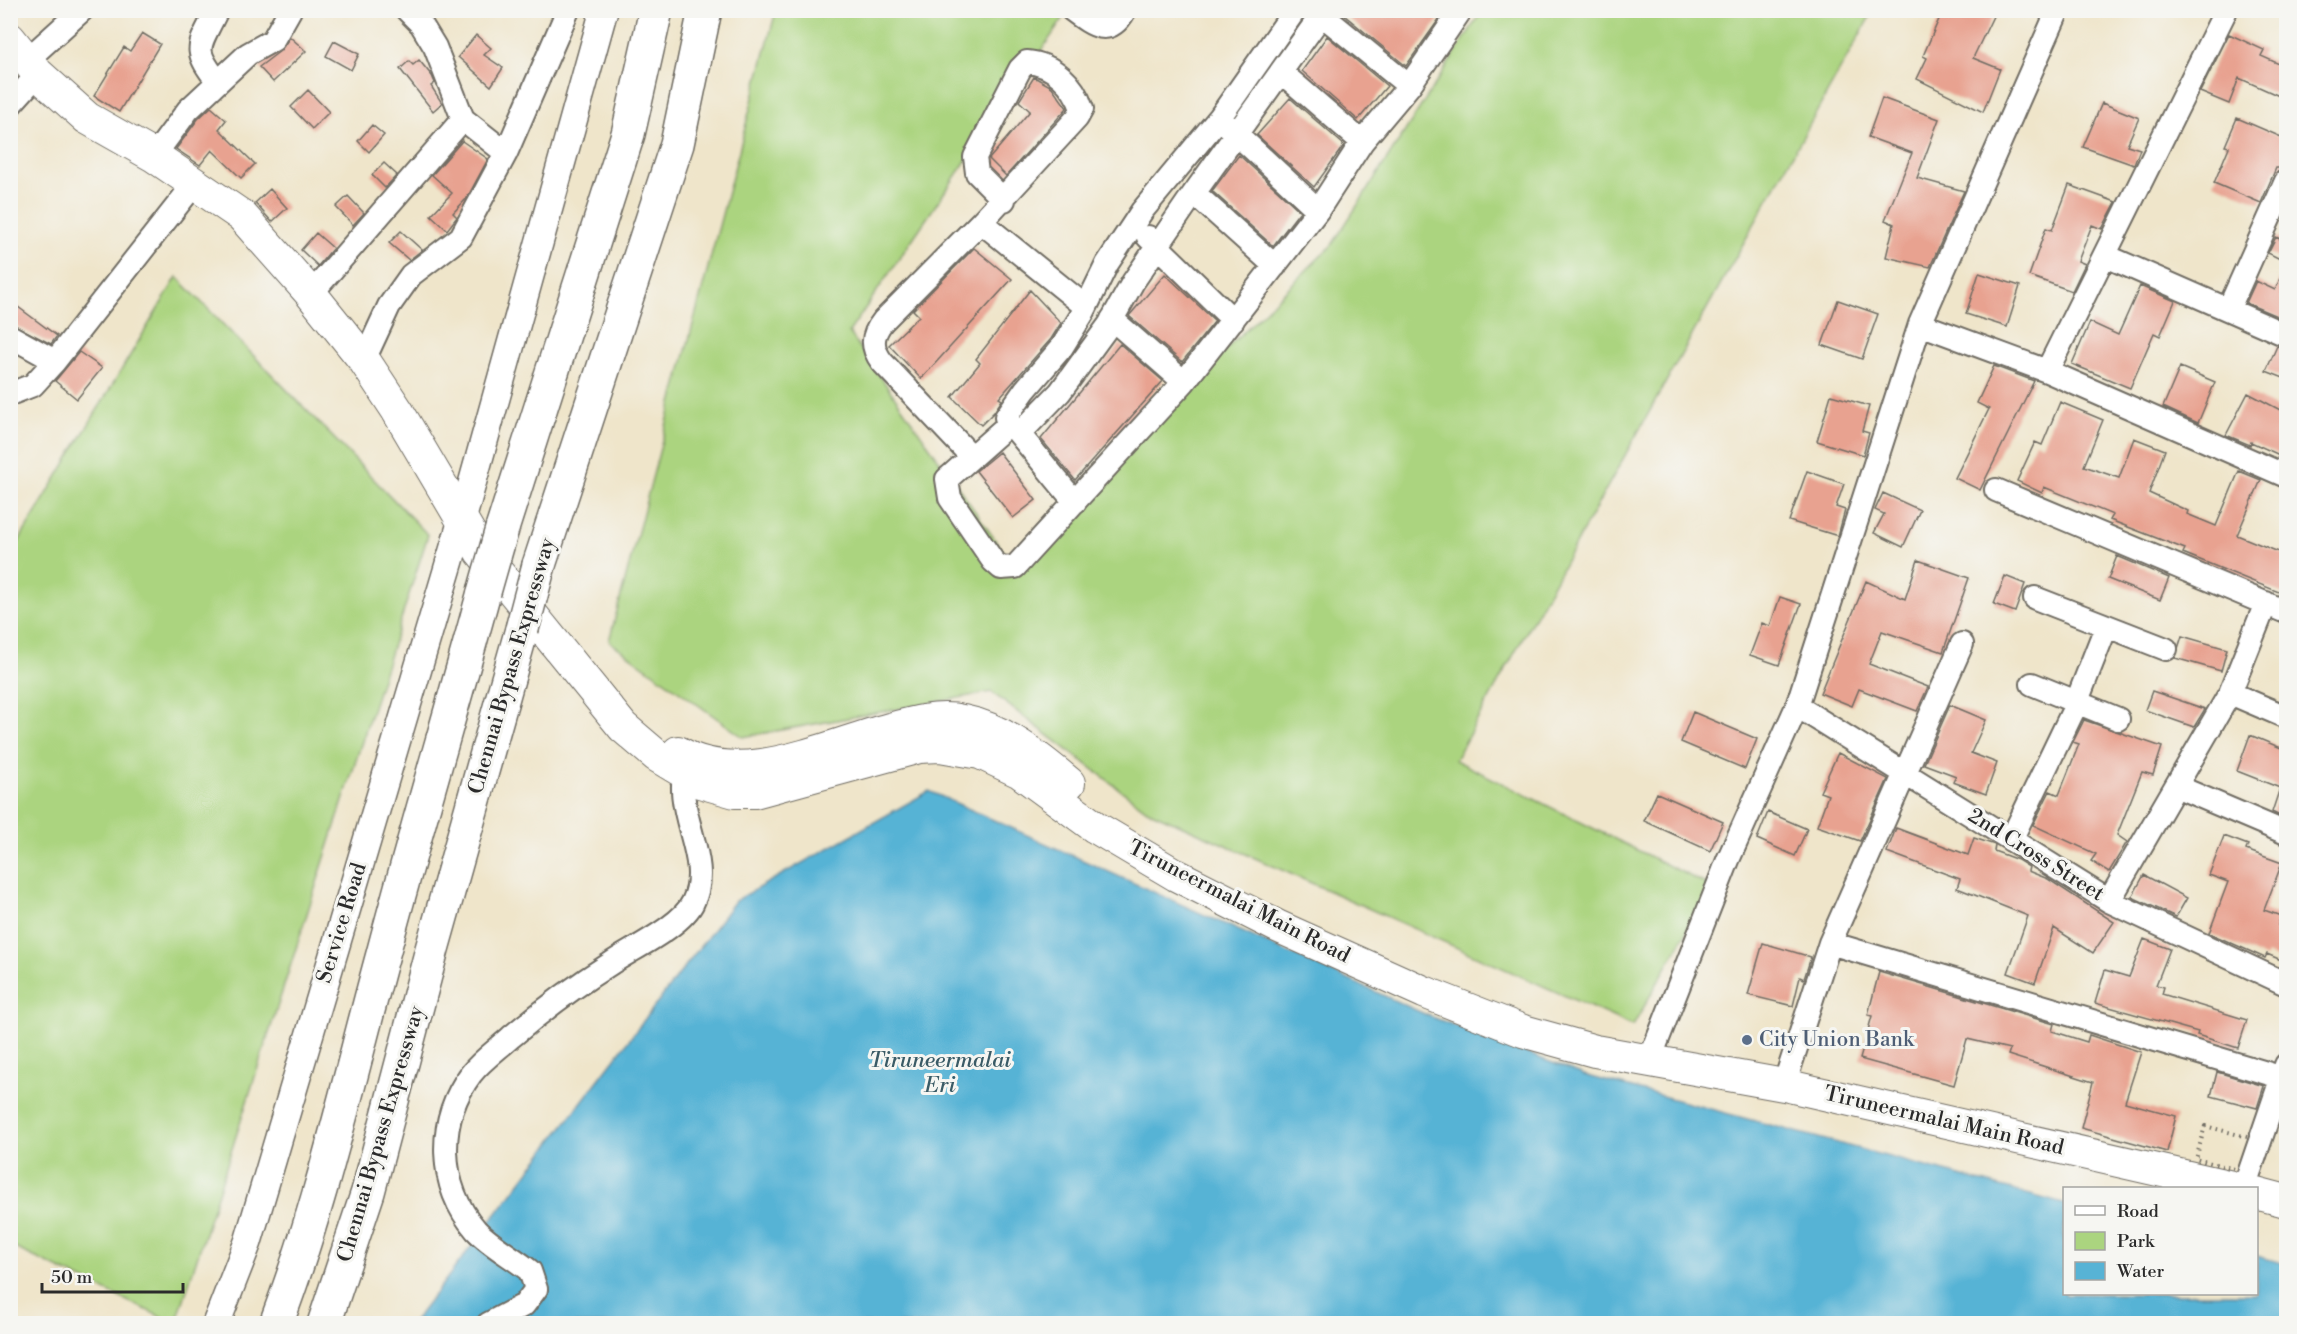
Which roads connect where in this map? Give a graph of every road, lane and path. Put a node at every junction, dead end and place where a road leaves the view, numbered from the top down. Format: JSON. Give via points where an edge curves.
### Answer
{"nodes":[{"id":1,"x":82,"y":10,"type":"edge"},
{"id":2,"x":216,"y":10,"type":"edge"},
{"id":3,"x":290,"y":10,"type":"edge"},
{"id":4,"x":407,"y":10,"type":"edge"},
{"id":5,"x":568,"y":10,"type":"edge"},
{"id":6,"x":604,"y":10,"type":"edge"},
{"id":7,"x":656,"y":10,"type":"edge"},
{"id":8,"x":705,"y":10,"type":"edge"},
{"id":9,"x":1072,"y":10,"type":"edge"},
{"id":10,"x":1125,"y":10,"type":"edge"},
{"id":11,"x":1295,"y":10,"type":"edge"},
{"id":12,"x":2058,"y":10,"type":"edge"},
{"id":13,"x":2226,"y":10,"type":"edge"},
{"id":14,"x":1321,"y":12,"type":"edge"},
{"id":15,"x":1457,"y":12,"type":"edge"},
{"id":16,"x":25,"y":58,"type":"edge"},
{"id":17,"x":1282,"y":73,"type":"junction"},
{"id":18,"x":218,"y":82,"type":"junction"},
{"id":19,"x":1408,"y":86,"type":"junction"},
{"id":20,"x":10,"y":105,"type":"edge"},
{"id":21,"x":1220,"y":117,"type":"junction"},
{"id":22,"x":463,"y":119,"type":"junction"},
{"id":23,"x":1238,"y":135,"type":"junction"},
{"id":24,"x":1362,"y":142,"type":"junction"},
{"id":25,"x":506,"y":153,"type":"junction"},
{"id":26,"x":154,"y":156,"type":"junction"},
{"id":27,"x":2286,"y":181,"type":"edge"},
{"id":28,"x":195,"y":183,"type":"junction"},
{"id":29,"x":1194,"y":193,"type":"junction"},
{"id":30,"x":1004,"y":200,"type":"junction"},
{"id":31,"x":1318,"y":210,"type":"junction"},
{"id":32,"x":981,"y":222,"type":"junction"},
{"id":33,"x":1133,"y":224,"type":"junction"},
{"id":34,"x":1157,"y":246,"type":"junction"},
{"id":35,"x":2106,"y":256,"type":"junction"},
{"id":36,"x":1275,"y":266,"type":"junction"},
{"id":37,"x":311,"y":294,"type":"junction"},
{"id":38,"x":1086,"y":307,"type":"junction"},
{"id":39,"x":2229,"y":308,"type":"junction"},
{"id":40,"x":1112,"y":319,"type":"junction"},
{"id":41,"x":1233,"y":320,"type":"junction"},
{"id":42,"x":1920,"y":324,"type":"junction"},
{"id":43,"x":2286,"y":334,"type":"edge"},
{"id":44,"x":10,"y":336,"type":"edge"},
{"id":45,"x":364,"y":360,"type":"junction"},
{"id":46,"x":55,"y":361,"type":"junction"},
{"id":47,"x":2047,"y":371,"type":"junction"},
{"id":48,"x":1184,"y":382,"type":"junction"},
{"id":49,"x":10,"y":394,"type":"edge"},
{"id":50,"x":1012,"y":427,"type":"junction"},
{"id":51,"x":972,"y":457,"type":"junction"},
{"id":52,"x":2286,"y":476,"type":"edge"},
{"id":53,"x":1996,"y":490,"type":"dead end"},
{"id":54,"x":1075,"y":501,"type":"junction"},
{"id":55,"x":462,"y":520,"type":"junction"},
{"id":56,"x":2035,"y":598,"type":"dead end"},
{"id":57,"x":2266,"y":603,"type":"junction"},
{"id":58,"x":2286,"y":612,"type":"edge"},
{"id":59,"x":2106,"y":627,"type":"junction"},
{"id":60,"x":1962,"y":644,"type":"dead end"},
{"id":61,"x":2166,"y":650,"type":"dead end"},
{"id":62,"x":2032,"y":684,"type":"dead end"},
{"id":63,"x":2230,"y":693,"type":"junction"},
{"id":64,"x":1797,"y":706,"type":"junction"},
{"id":65,"x":2075,"y":706,"type":"junction"},
{"id":66,"x":2286,"y":717,"type":"edge"},
{"id":67,"x":2118,"y":719,"type":"dead end"},
{"id":68,"x":686,"y":765,"type":"junction"},
{"id":69,"x":1905,"y":772,"type":"junction"},
{"id":70,"x":2178,"y":787,"type":"junction"},
{"id":71,"x":2286,"y":833,"type":"edge"},
{"id":72,"x":2010,"y":840,"type":"junction"},
{"id":73,"x":2109,"y":902,"type":"junction"},
{"id":74,"x":1830,"y":943,"type":"junction"},
{"id":75,"x":2286,"y":984,"type":"edge"},
{"id":76,"x":1650,"y":1059,"type":"junction"},
{"id":77,"x":2283,"y":1070,"type":"edge"},
{"id":78,"x":1784,"y":1085,"type":"junction"},
{"id":79,"x":2205,"y":1126,"type":"joint"},
{"id":80,"x":2233,"y":1187,"type":"edge"},
{"id":81,"x":2244,"y":1187,"type":"edge"},
{"id":82,"x":2258,"y":1194,"type":"edge"},
{"id":83,"x":2286,"y":1201,"type":"edge"},
{"id":84,"x":216,"y":1323,"type":"edge"},
{"id":85,"x":276,"y":1323,"type":"edge"},
{"id":86,"x":324,"y":1323,"type":"edge"},
{"id":87,"x":488,"y":1323,"type":"edge"}],
"edges":[{"from":1,"to":16,"type":"street"},
{"from":2,"to":18,"type":"street","via":[[199,47],[201,60]]},
{"from":3,"to":18,"type":"street","via":[[273,40],[248,54]]},
{"from":4,"to":22,"type":"street","via":[[422,24],[435,47]]},
{"from":5,"to":25,"type":"street"},
{"from":6,"to":55,"type":"street","name":"Service Road"},
{"from":7,"to":85,"type":"highway","name":"Chennai Bypass Expressway","bridge":true,"via":[[628,134],[502,529],[322,1184]]},
{"from":8,"to":86,"type":"highway","name":"Chennai Bypass Expressway","bridge":true,"via":[[677,144],[539,565],[368,1192]]},
{"from":9,"to":10,"type":"street","via":[[1089,23],[1107,28],[1115,25]]},
{"from":11,"to":21,"type":"street"},
{"from":12,"to":42,"type":"street"},
{"from":13,"to":35,"type":"street"},
{"from":14,"to":17,"type":"street"},
{"from":14,"to":19,"type":"street"},
{"from":15,"to":19,"type":"street"},
{"from":16,"to":20,"type":"street"},
{"from":16,"to":26,"type":"main road","name":"Tiruneermalai Main Road","via":[[87,118]]},
{"from":17,"to":23,"type":"street"},
{"from":17,"to":24,"type":"street"},
{"from":18,"to":26,"type":"street","via":[[188,110]]},
{"from":19,"to":24,"type":"street"},
{"from":21,"to":23,"type":"street"},
{"from":21,"to":33,"type":"street"},
{"from":22,"to":25,"type":"street"},
{"from":22,"to":37,"type":"street"},
{"from":23,"to":29,"type":"street"},
{"from":23,"to":31,"type":"street"},
{"from":24,"to":31,"type":"street"},
{"from":25,"to":45,"type":"street","via":[[461,237],[411,274],[389,306]]},
{"from":26,"to":28,"type":"main road","name":"Tiruneermalai Main Road"},
{"from":27,"to":39,"type":"street"},
{"from":28,"to":37,"type":"main road","name":"Tiruneermalai Main Road","via":[[242,216]]},
{"from":28,"to":46,"type":"street"},
{"from":29,"to":34,"type":"street"},
{"from":29,"to":36,"type":"street"},
{"from":30,"to":30,"type":"street","via":[[1082,109],[1074,89],[1038,63],[1027,62],[1020,69],[975,157],[977,173]]},
{"from":30,"to":32,"type":"street"},
{"from":31,"to":36,"type":"street"},
{"from":32,"to":38,"type":"street"},
{"from":32,"to":51,"type":"street","via":[[883,321],[873,341],[882,362]]},
{"from":33,"to":34,"type":"street"},
{"from":33,"to":38,"type":"street"},
{"from":34,"to":40,"type":"street"},
{"from":34,"to":41,"type":"street"},
{"from":35,"to":39,"type":"street"},
{"from":35,"to":47,"type":"street"},
{"from":36,"to":41,"type":"street"},
{"from":37,"to":45,"type":"main road","name":"Tiruneermalai Main Road"},
{"from":38,"to":50,"type":"street","via":[[1062,347],[1006,417]]},
{"from":39,"to":43,"type":"street"},
{"from":40,"to":48,"type":"street"},
{"from":40,"to":50,"type":"street","via":[[1060,392],[1025,428]]},
{"from":41,"to":48,"type":"street"},
{"from":42,"to":47,"type":"street"},
{"from":42,"to":64,"type":"street"},
{"from":44,"to":46,"type":"street"},
{"from":45,"to":55,"type":"main road","name":"Tiruneermalai Main Road"},
{"from":46,"to":49,"type":"street","via":[[33,385]]},
{"from":47,"to":52,"type":"street"},
{"from":48,"to":54,"type":"street"},
{"from":50,"to":51,"type":"street"},
{"from":50,"to":54,"type":"street"},
{"from":51,"to":54,"type":"street","via":[[947,479],[950,498],[1001,568],[1015,567]]},
{"from":53,"to":57,"type":"street"},
{"from":55,"to":68,"type":"main road","name":"Tiruneermalai Main Road","via":[[511,568],[634,720]]},
{"from":55,"to":84,"type":"street","name":"Service Road","via":[[248,1242]]},
{"from":56,"to":59,"type":"street"},
{"from":57,"to":58,"type":"street"},
{"from":57,"to":63,"type":"street"},
{"from":59,"to":61,"type":"street"},
{"from":59,"to":65,"type":"street"},
{"from":60,"to":69,"type":"street"},
{"from":62,"to":65,"type":"street"},
{"from":63,"to":66,"type":"street"},
{"from":63,"to":70,"type":"street"},
{"from":64,"to":69,"type":"street","name":"2nd Cross Street"},
{"from":64,"to":76,"type":"street","via":[[1728,860]]},
{"from":65,"to":67,"type":"street"},
{"from":65,"to":72,"type":"street"},
{"from":68,"to":76,"type":"main road","name":"Tiruneermalai Main Road","via":[[753,766],[913,723],[945,719],[974,723],[1019,745],[1124,822],[1252,891],[1517,1012]]},
{"from":68,"to":87,"type":"street","via":[[681,788],[699,871],[693,902],[677,921],[552,1003],[471,1074],[456,1103],[446,1134],[445,1160],[462,1210],[477,1230],[535,1279],[536,1289],[524,1305]]},
{"from":69,"to":72,"type":"street","name":"2nd Cross Street"},
{"from":69,"to":74,"type":"street"},
{"from":70,"to":71,"type":"street"},
{"from":70,"to":73,"type":"street"},
{"from":72,"to":73,"type":"street","name":"2nd Cross Street"},
{"from":73,"to":75,"type":"street","name":"2nd Cross Street"},
{"from":74,"to":77,"type":"street"},
{"from":74,"to":78,"type":"street"},
{"from":76,"to":78,"type":"main road","name":"Tiruneermalai Main Road"},
{"from":77,"to":81,"type":"street"},
{"from":78,"to":80,"type":"main road","name":"Tiruneermalai Main Road"},
{"from":79,"to":79,"type":"path","via":[[2251,1138],[2242,1171],[2196,1159]]},
{"from":82,"to":83,"type":"main road"}]}
